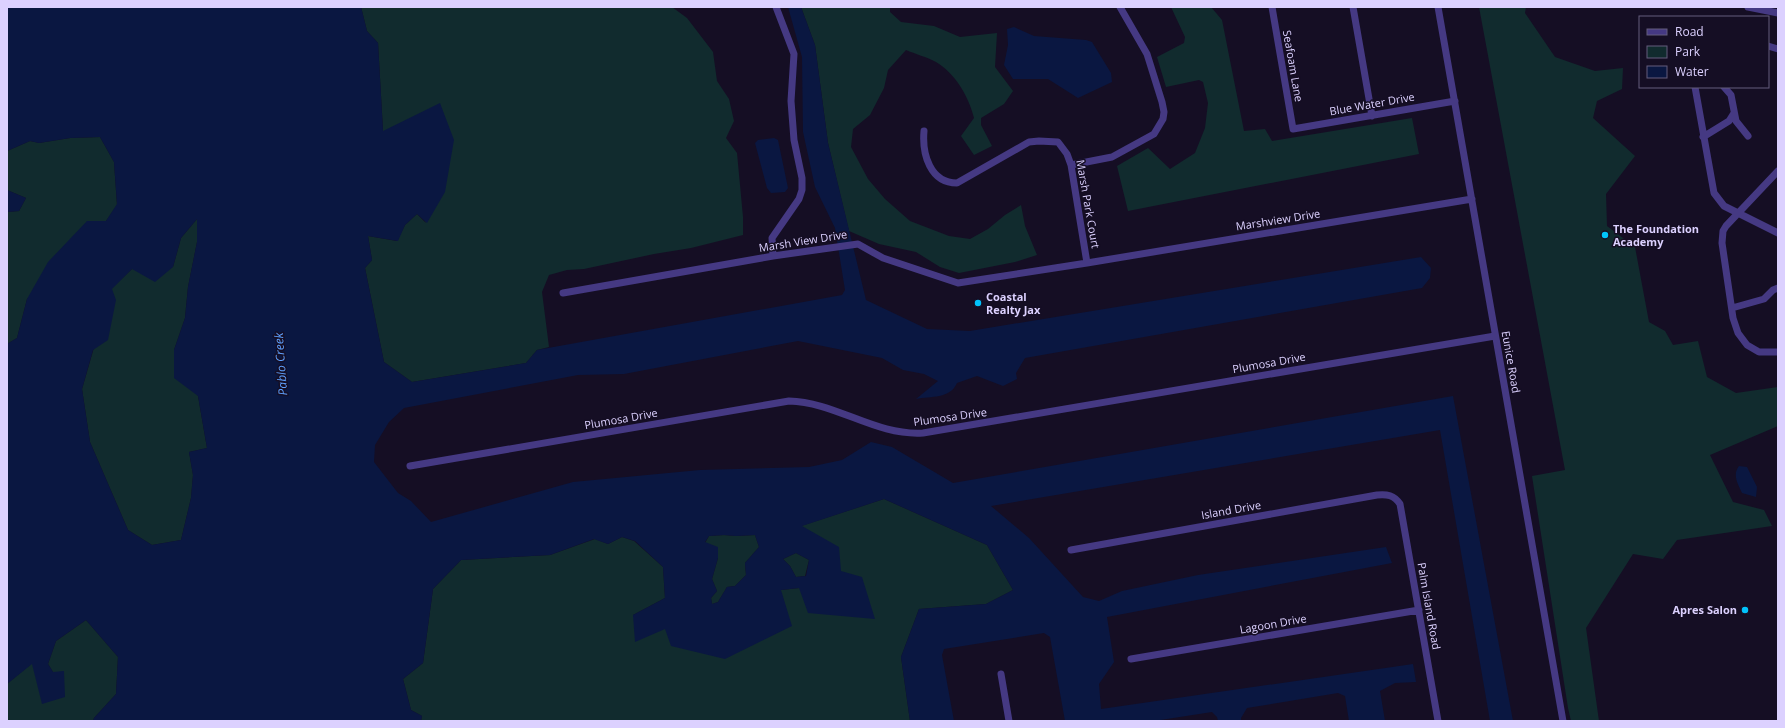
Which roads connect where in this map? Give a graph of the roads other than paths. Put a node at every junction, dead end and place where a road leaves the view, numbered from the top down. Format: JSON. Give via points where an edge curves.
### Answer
{"nodes":[{"id":1,"x":776,"y":7,"type":"edge"},
{"id":2,"x":1120,"y":7,"type":"edge"},
{"id":3,"x":1272,"y":7,"type":"edge"},
{"id":4,"x":1353,"y":7,"type":"edge"},
{"id":5,"x":1438,"y":7,"type":"edge"},
{"id":6,"x":1748,"y":7,"type":"edge"},
{"id":7,"x":1778,"y":13,"type":"edge"},
{"id":8,"x":1695,"y":88,"type":"edge"},
{"id":9,"x":1725,"y":88,"type":"edge"},
{"id":10,"x":1455,"y":101,"type":"junction"},
{"id":11,"x":1734,"y":113,"type":"junction"},
{"id":12,"x":1372,"y":116,"type":"junction"},
{"id":13,"x":1293,"y":129,"type":"joint"},
{"id":14,"x":924,"y":131,"type":"dead end"},
{"id":15,"x":1748,"y":136,"type":"dead end"},
{"id":16,"x":1703,"y":138,"type":"junction"},
{"id":17,"x":1071,"y":165,"type":"junction"},
{"id":18,"x":1778,"y":171,"type":"edge"},
{"id":19,"x":1472,"y":199,"type":"junction"},
{"id":20,"x":1739,"y":214,"type":"junction"},
{"id":21,"x":1778,"y":233,"type":"edge"},
{"id":22,"x":774,"y":256,"type":"junction"},
{"id":23,"x":1088,"y":263,"type":"junction"},
{"id":24,"x":1778,"y":288,"type":"edge"},
{"id":25,"x":564,"y":293,"type":"dead end"},
{"id":26,"x":1732,"y":308,"type":"junction"},
{"id":27,"x":1496,"y":336,"type":"junction"},
{"id":28,"x":1778,"y":352,"type":"edge"},
{"id":29,"x":410,"y":466,"type":"dead end"},
{"id":30,"x":1394,"y":497,"type":"joint"},
{"id":31,"x":1071,"y":550,"type":"dead end"},
{"id":32,"x":1418,"y":610,"type":"junction"},
{"id":33,"x":1131,"y":659,"type":"dead end"},
{"id":34,"x":1001,"y":674,"type":"dead end"},
{"id":35,"x":1009,"y":721,"type":"edge"},
{"id":36,"x":1438,"y":721,"type":"edge"},
{"id":37,"x":1563,"y":721,"type":"edge"}],
"edges":[{"from":1,"to":22,"type":"street","via":[[794,54],[791,101],[802,190],[799,199],[772,238]]},
{"from":2,"to":17,"type":"street","via":[[1147,54],[1162,102],[1163,119],[1154,134],[1112,157]]},
{"from":3,"to":13,"type":"street","name":"Seafoam Lane"},
{"from":4,"to":12,"type":"street"},
{"from":5,"to":10,"type":"street","name":"Eunice Road"},
{"from":6,"to":7,"type":"street"},
{"from":8,"to":16,"type":"street"},
{"from":9,"to":11,"type":"street","via":[[1730,95]]},
{"from":10,"to":12,"type":"street","name":"Blue Water Drive"},
{"from":10,"to":19,"type":"street","name":"Eunice Road"},
{"from":11,"to":15,"type":"street","via":[[1736,121]]},
{"from":11,"to":16,"type":"street","via":[[1729,121]]},
{"from":12,"to":13,"type":"street","name":"Blue Water Drive"},
{"from":14,"to":17,"type":"street","name":"Marsh Park Court","via":[[923,144],[927,160],[938,177],[948,183],[957,183],[1029,142],[1058,142]]},
{"from":16,"to":20,"type":"street","via":[[1714,193],[1724,206]]},
{"from":17,"to":23,"type":"street","name":"Marsh Park Court"},
{"from":18,"to":20,"type":"street"},
{"from":19,"to":23,"type":"street","name":"Marshview Drive"},
{"from":19,"to":27,"type":"street","name":"Eunice Road"},
{"from":20,"to":21,"type":"street"},
{"from":20,"to":26,"type":"street","via":[[1726,226],[1722,236]]},
{"from":22,"to":23,"type":"street","name":"Marsh View Drive","via":[[858,244],[883,258],[958,283]]},
{"from":22,"to":25,"type":"street","name":"Marsh View Drive"},
{"from":24,"to":26,"type":"street","via":[[1764,299]]},
{"from":26,"to":28,"type":"street","via":[[1735,325],[1747,345],[1759,352]]},
{"from":27,"to":29,"type":"street","name":"Plumosa Drive","via":[[923,433],[886,430],[809,403],[789,401]]},
{"from":27,"to":37,"type":"street","name":"Eunice Road"},
{"from":30,"to":31,"type":"street","name":"Island Drive","via":[[1377,495]]},
{"from":30,"to":32,"type":"street","name":"Palm Island Road","via":[[1400,504]]},
{"from":32,"to":33,"type":"street","name":"Lagoon Drive"},
{"from":32,"to":36,"type":"street","name":"Palm Island Road"},
{"from":34,"to":35,"type":"street"}]}
